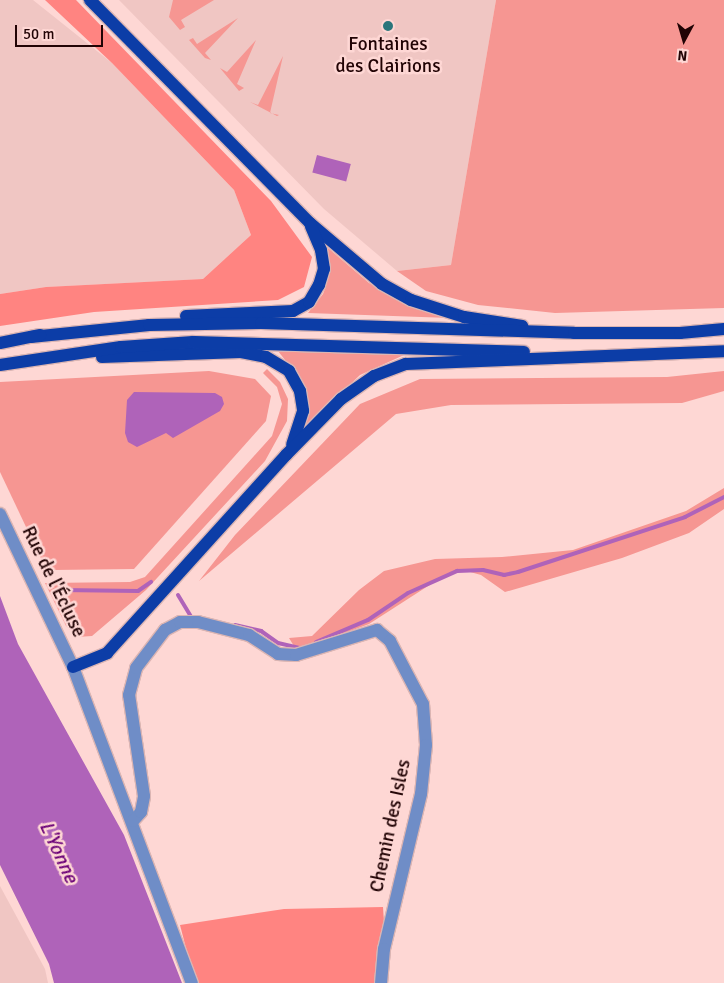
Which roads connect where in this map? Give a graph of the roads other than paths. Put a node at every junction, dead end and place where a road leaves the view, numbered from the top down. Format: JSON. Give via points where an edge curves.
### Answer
{"nodes":[{"id":1,"x":90,"y":0,"type":"edge"},
{"id":2,"x":310,"y":223,"type":"junction"},
{"id":3,"x":724,"y":329,"type":"edge"},
{"id":4,"x":574,"y":333,"type":"junction"},
{"id":5,"x":32,"y":337,"type":"junction"},
{"id":6,"x":0,"y":343,"type":"edge"},
{"id":7,"x":724,"y":351,"type":"edge"},
{"id":8,"x":612,"y":356,"type":"junction"},
{"id":9,"x":6,"y":363,"type":"edge"},
{"id":10,"x":286,"y":455,"type":"junction"},
{"id":11,"x":0,"y":514,"type":"edge"},
{"id":12,"x":73,"y":667,"type":"junction"},
{"id":13,"x":134,"y":821,"type":"junction"},
{"id":14,"x":192,"y":983,"type":"edge"},
{"id":15,"x":381,"y":983,"type":"edge"}],
"edges":[{"from":1,"to":2,"type":"main road"},
{"from":2,"to":4,"type":"main road","via":[[375,279],[411,300],[464,317]]},
{"from":2,"to":5,"type":"main road","via":[[321,250],[324,269],[309,302],[293,311],[84,324]]},
{"from":3,"to":4,"type":"main road","via":[[680,333]]},
{"from":4,"to":5,"type":"main road","via":[[262,323],[149,325]]},
{"from":5,"to":6,"type":"main road"},
{"from":7,"to":8,"type":"main road"},
{"from":8,"to":9,"type":"main road","via":[[193,342],[121,347]]},
{"from":8,"to":10,"type":"main road","via":[[406,364],[374,376],[341,399]]},
{"from":9,"to":10,"type":"main road","via":[[241,352],[266,357],[289,372],[300,391],[303,411]]},
{"from":10,"to":12,"type":"main road","via":[[106,653]]},
{"from":11,"to":12,"type":"street","name":"Rue de l'Écluse"},
{"from":12,"to":13,"type":"street","name":"Rue de l'Écluse"},
{"from":13,"to":14,"type":"street","name":"Rue de l'Écluse"},
{"from":13,"to":15,"type":"street","name":"Chemin des Isles","via":[[141,812],[144,796],[129,695],[136,668],[165,630],[180,622],[198,622],[249,635],[278,654],[296,655],[377,630],[390,641],[423,704],[426,745],[421,794],[384,949]]}]}
